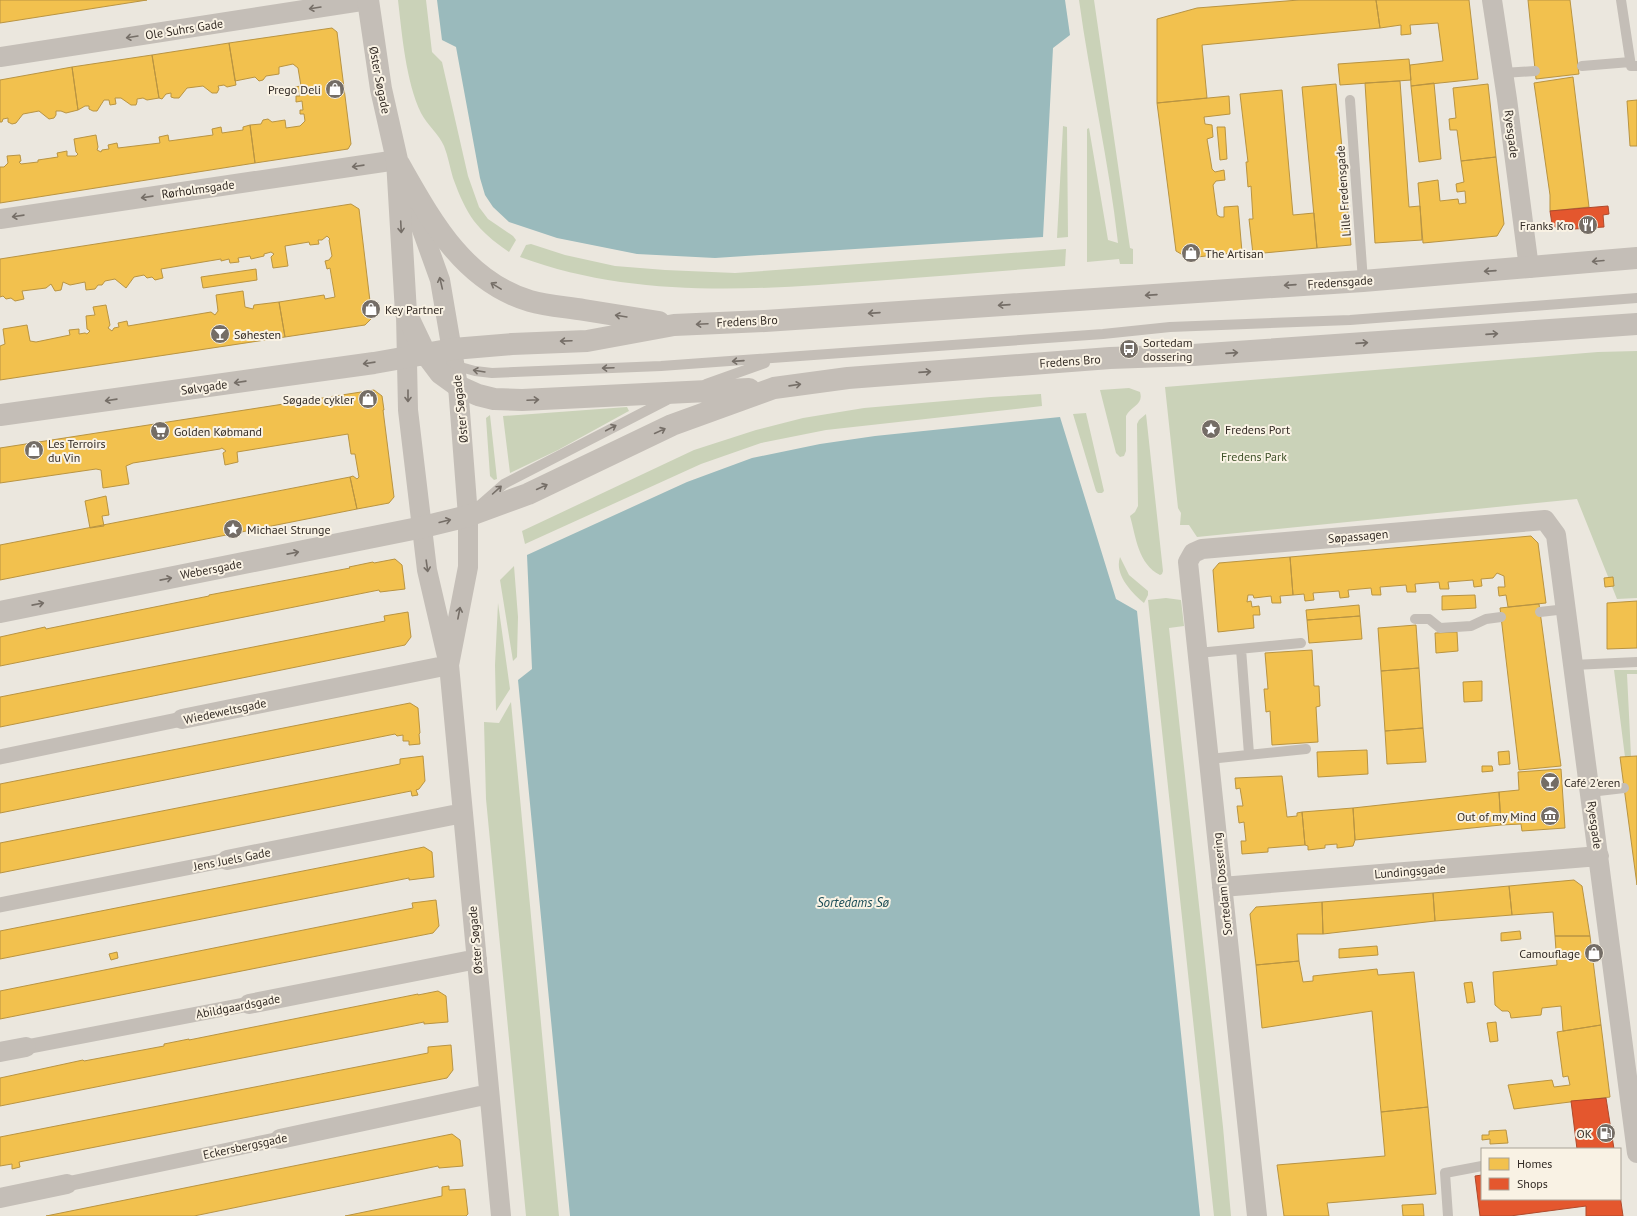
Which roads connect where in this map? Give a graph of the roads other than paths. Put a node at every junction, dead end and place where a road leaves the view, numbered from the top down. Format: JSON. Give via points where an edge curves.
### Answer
{"nodes":[{"id":1,"x":368,"y":0,"type":"edge"},
{"id":2,"x":1492,"y":0,"type":"edge"},
{"id":3,"x":1621,"y":0,"type":"edge"},
{"id":4,"x":0,"y":57,"type":"edge"},
{"id":5,"x":1634,"y":64,"type":"edge"},
{"id":6,"x":1582,"y":66,"type":"dead end"},
{"id":7,"x":1535,"y":70,"type":"dead end"},
{"id":8,"x":1503,"y":73,"type":"junction"},
{"id":9,"x":1350,"y":100,"type":"dead end"},
{"id":10,"x":397,"y":160,"type":"junction"},
{"id":11,"x":0,"y":218,"type":"edge"},
{"id":12,"x":1637,"y":258,"type":"edge"},
{"id":13,"x":1529,"y":268,"type":"junction"},
{"id":14,"x":1363,"y":281,"type":"junction"},
{"id":15,"x":1637,"y":298,"type":"edge"},
{"id":16,"x":1042,"y":302,"type":"joint"},
{"id":17,"x":406,"y":312,"type":"joint"},
{"id":18,"x":1635,"y":324,"type":"edge"},
{"id":19,"x":674,"y":325,"type":"junction"},
{"id":20,"x":416,"y":355,"type":"junction"},
{"id":21,"x":777,"y":358,"type":"junction"},
{"id":22,"x":456,"y":367,"type":"junction"},
{"id":23,"x":774,"y":388,"type":"junction"},
{"id":24,"x":684,"y":393,"type":"junction"},
{"id":25,"x":0,"y":415,"type":"edge"},
{"id":26,"x":468,"y":516,"type":"junction"},
{"id":27,"x":1524,"y":522,"type":"joint"},
{"id":28,"x":423,"y":527,"type":"junction"},
{"id":29,"x":1193,"y":553,"type":"joint"},
{"id":30,"x":1566,"y":609,"type":"junction"},
{"id":31,"x":0,"y":612,"type":"edge"},
{"id":32,"x":1540,"y":612,"type":"dead end"},
{"id":33,"x":1501,"y":617,"type":"dead end"},
{"id":34,"x":1415,"y":619,"type":"dead end"},
{"id":35,"x":1301,"y":643,"type":"dead end"},
{"id":36,"x":1241,"y":649,"type":"junction"},
{"id":37,"x":1198,"y":653,"type":"junction"},
{"id":38,"x":1637,"y":662,"type":"edge"},
{"id":39,"x":1573,"y":664,"type":"junction"},
{"id":40,"x":449,"y":665,"type":"junction"},
{"id":41,"x":182,"y":719,"type":"joint"},
{"id":42,"x":1306,"y":749,"type":"dead end"},
{"id":43,"x":1249,"y":754,"type":"junction"},
{"id":44,"x":0,"y":757,"type":"edge"},
{"id":45,"x":1209,"y":758,"type":"junction"},
{"id":46,"x":1624,"y":788,"type":"dead end"},
{"id":47,"x":1590,"y":792,"type":"junction"},
{"id":48,"x":463,"y":813,"type":"junction"},
{"id":49,"x":1599,"y":856,"type":"junction"},
{"id":50,"x":227,"y":860,"type":"joint"},
{"id":51,"x":1222,"y":888,"type":"junction"},
{"id":52,"x":0,"y":905,"type":"edge"},
{"id":53,"x":477,"y":959,"type":"junction"},
{"id":54,"x":249,"y":1004,"type":"joint"},
{"id":55,"x":26,"y":1047,"type":"joint"},
{"id":56,"x":0,"y":1052,"type":"edge"},
{"id":57,"x":1633,"y":1090,"type":"edge"},
{"id":58,"x":489,"y":1094,"type":"junction"},
{"id":59,"x":280,"y":1139,"type":"joint"},
{"id":60,"x":1637,"y":1154,"type":"edge"},
{"id":61,"x":1481,"y":1166,"type":"edge"},
{"id":62,"x":67,"y":1184,"type":"joint"},
{"id":63,"x":0,"y":1198,"type":"edge"},
{"id":64,"x":501,"y":1216,"type":"edge"},
{"id":65,"x":1257,"y":1216,"type":"edge"},
{"id":66,"x":1448,"y":1216,"type":"edge"}],
"edges":[{"from":1,"to":4,"type":"street","name":"Ole Suhrs Gade","one_way":true},
{"from":1,"to":10,"type":"street","name":"Øster Søgade","via":[[381,89]]},
{"from":2,"to":8,"type":"street","name":"Ryesgade"},
{"from":3,"to":5,"type":"lane"},
{"from":5,"to":6,"type":"lane"},
{"from":7,"to":8,"type":"lane"},
{"from":8,"to":13,"type":"street","name":"Ryesgade"},
{"from":9,"to":14,"type":"lane","name":"Lille Fredensgade"},
{"from":10,"to":11,"type":"street","name":"Rørholmsgade","one_way":true},
{"from":10,"to":17,"type":"street","name":"Øster Søgade","one_way":true},
{"from":19,"to":10,"type":"street","one_way":true,"via":[[530,301],[497,287],[469,266],[444,238]]},
{"from":22,"to":10,"type":"street","name":"Øster Søgade","one_way":true,"via":[[440,280]]},
{"from":12,"to":13,"type":"street","name":"Fredensgade","one_way":true},
{"from":13,"to":14,"type":"street","name":"Fredensgade","one_way":true},
{"from":14,"to":16,"type":"street","name":"Fredensgade","one_way":true},
{"from":15,"to":21,"type":"lane","via":[[1343,320],[1170,327]]},
{"from":16,"to":19,"type":"street","name":"Fredens Bro","one_way":true},
{"from":17,"to":20,"type":"street","name":"Fredens Bro"},
{"from":23,"to":18,"type":"street","name":"Fredens Bro","one_way":true,"via":[[848,378],[1110,358],[1201,355]]},
{"from":19,"to":22,"type":"street","name":"Fredens Bro","one_way":true,"via":[[587,341],[512,344]]},
{"from":20,"to":22,"type":"street","name":"Sølvgade"},
{"from":20,"to":22,"type":"street","name":"Fredens Bro","via":[[440,373]]},
{"from":20,"to":25,"type":"street","name":"Sølvgade","one_way":true},
{"from":20,"to":28,"type":"street","name":"Øster Søgade","one_way":true,"via":[[408,410]]},
{"from":21,"to":22,"type":"lane","one_way":true,"via":[[492,373]]},
{"from":21,"to":24,"type":"lane"},
{"from":22,"to":24,"type":"street","name":"Fredens Bro","one_way":true,"via":[[478,395],[494,399]]},
{"from":22,"to":26,"type":"street","name":"Øster Søgade"},
{"from":23,"to":24,"type":"street","name":"Fredens Bro"},
{"from":26,"to":23,"type":"street","name":"Fredens Bro","one_way":true,"via":[[528,494],[672,426]]},
{"from":26,"to":24,"type":"lane","one_way":true,"via":[[504,484],[656,404]]},
{"from":28,"to":26,"type":"street","name":"Webersgade","one_way":true},
{"from":40,"to":26,"type":"street","name":"Øster Søgade","one_way":true,"via":[[468,567]]},
{"from":27,"to":29,"type":"street","name":"Søpassagen","via":[[1202,549]]},
{"from":27,"to":30,"type":"street","name":"Ryesgade","via":[[1545,520],[1556,535]]},
{"from":31,"to":28,"type":"street","name":"Webersgade","one_way":true},
{"from":28,"to":40,"type":"street","name":"Øster Søgade","one_way":true,"via":[[427,570]]},
{"from":29,"to":37,"type":"street","name":"Sortedam Dossering","via":[[1188,562]]},
{"from":30,"to":32,"type":"lane"},
{"from":30,"to":39,"type":"street","name":"Ryesgade"},
{"from":33,"to":34,"type":"lane","via":[[1486,618],[1471,626],[1440,628],[1430,619]]},
{"from":35,"to":36,"type":"lane"},
{"from":36,"to":37,"type":"lane"},
{"from":36,"to":43,"type":"lane"},
{"from":37,"to":45,"type":"street","name":"Sortedam Dossering"},
{"from":38,"to":39,"type":"lane"},
{"from":39,"to":47,"type":"street","name":"Ryesgade"},
{"from":40,"to":41,"type":"street","name":"Wiedeweltsgade"},
{"from":40,"to":48,"type":"street","name":"Øster Søgade"},
{"from":41,"to":44,"type":"street","name":"Wiedeweltsgade"},
{"from":42,"to":43,"type":"lane"},
{"from":43,"to":45,"type":"lane"},
{"from":45,"to":51,"type":"street","name":"Sortedam Dossering"},
{"from":46,"to":47,"type":"lane"},
{"from":47,"to":49,"type":"street","name":"Ryesgade"},
{"from":48,"to":50,"type":"street","name":"Jens Juels Gade"},
{"from":48,"to":53,"type":"street","name":"Øster Søgade"},
{"from":49,"to":51,"type":"street","name":"Lundingsgade"},
{"from":49,"to":57,"type":"street","name":"Ryesgade"},
{"from":50,"to":52,"type":"street","name":"Jens Juels Gade"},
{"from":51,"to":65,"type":"street","name":"Sortedam Dossering"},
{"from":53,"to":54,"type":"street","name":"Abildgaardsgade"},
{"from":53,"to":58,"type":"street","name":"Øster Søgade"},
{"from":54,"to":55,"type":"street","name":"Abildgaardsgade"},
{"from":55,"to":56,"type":"street","name":"Abildgaardsgade"},
{"from":57,"to":60,"type":"street","name":"Ryesgade"},
{"from":58,"to":59,"type":"street","name":"Eckersbergsgade"},
{"from":58,"to":64,"type":"street","name":"Øster Søgade"},
{"from":59,"to":62,"type":"street","name":"Eckersbergsgade"},
{"from":61,"to":66,"type":"lane","via":[[1445,1173]]},
{"from":62,"to":63,"type":"street","name":"Eckersbergsgade"}]}
